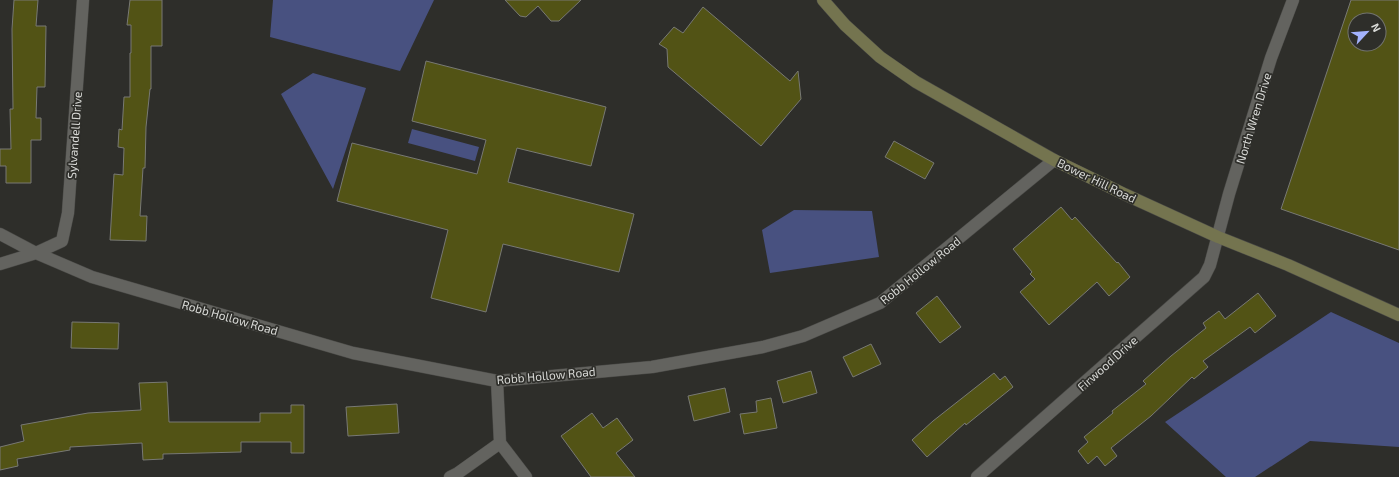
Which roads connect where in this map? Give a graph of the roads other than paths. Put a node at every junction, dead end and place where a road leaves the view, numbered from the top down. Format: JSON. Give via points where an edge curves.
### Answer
{"nodes":[{"id":1,"x":83,"y":0,"type":"edge"},
{"id":2,"x":823,"y":0,"type":"edge"},
{"id":3,"x":1293,"y":0,"type":"edge"},
{"id":4,"x":1054,"y":160,"type":"junction"},
{"id":5,"x":0,"y":234,"type":"edge"},
{"id":6,"x":1218,"y":237,"type":"junction"},
{"id":7,"x":36,"y":253,"type":"junction"},
{"id":8,"x":0,"y":264,"type":"edge"},
{"id":9,"x":1399,"y":315,"type":"edge"},
{"id":10,"x":497,"y":381,"type":"junction"},
{"id":11,"x":500,"y":443,"type":"junction"},
{"id":12,"x":450,"y":477,"type":"edge"},
{"id":13,"x":526,"y":477,"type":"edge"},
{"id":14,"x":977,"y":477,"type":"edge"}],
"edges":[{"from":1,"to":7,"type":"street","name":"Sylvandell Drive","via":[[68,213],[62,240]]},
{"from":2,"to":4,"type":"main road","name":"Bower Hill Road","via":[[845,25],[880,57],[916,82]]},
{"from":3,"to":6,"type":"street","name":"North Wren Drive","via":[[1271,58]]},
{"from":4,"to":6,"type":"main road","name":"Bower Hill Road"},
{"from":4,"to":10,"type":"street","name":"Robb Hollow Road","via":[[880,303],[803,336],[763,347],[652,367]]},
{"from":5,"to":7,"type":"street","name":"Robb Hollow Road"},
{"from":6,"to":9,"type":"main road","name":"Bower Hill Road"},
{"from":6,"to":14,"type":"street","name":"Firwood Drive","via":[[1204,277]]},
{"from":7,"to":8,"type":"street"},
{"from":7,"to":10,"type":"street","name":"Robb Hollow Road","via":[[92,277],[353,353]]},
{"from":10,"to":11,"type":"street"},
{"from":11,"to":12,"type":"street"},
{"from":11,"to":13,"type":"street"}]}
